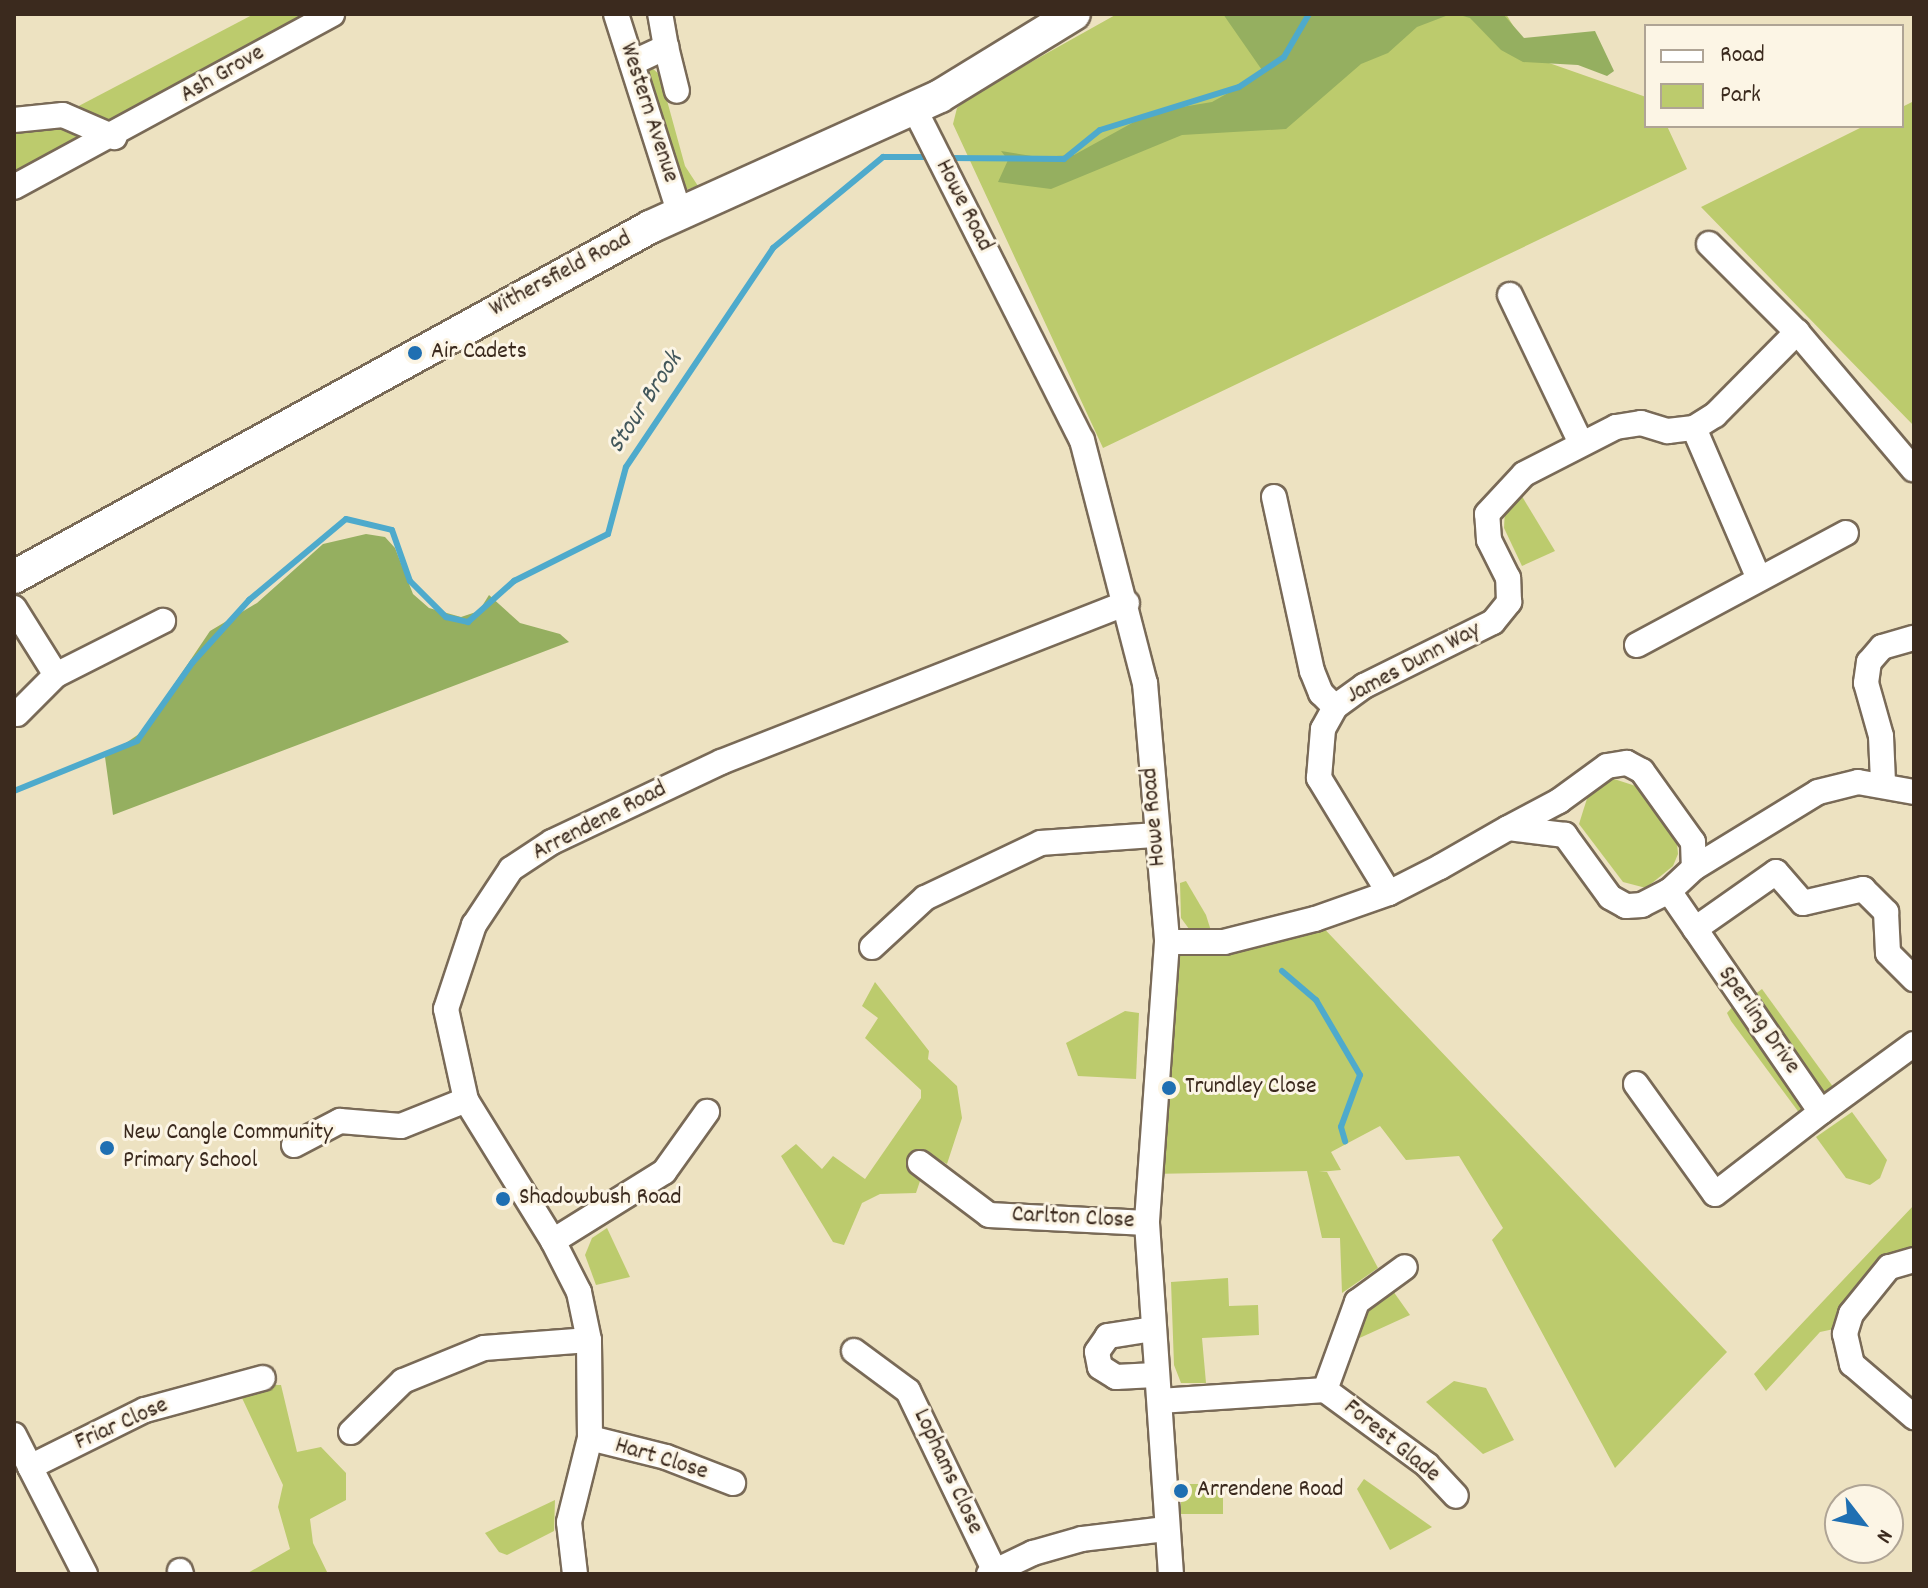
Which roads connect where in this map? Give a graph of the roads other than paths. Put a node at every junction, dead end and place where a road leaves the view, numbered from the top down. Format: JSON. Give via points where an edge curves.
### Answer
{"nodes":[{"id":1,"x":332,"y":14,"type":"edge"},
{"id":2,"x":616,"y":14,"type":"edge"},
{"id":3,"x":660,"y":14,"type":"edge"},
{"id":4,"x":1074,"y":14,"type":"edge"},
{"id":5,"x":666,"y":47,"type":"junction"},
{"id":6,"x":632,"y":63,"type":"junction"},
{"id":7,"x":677,"y":91,"type":"dead end"},
{"id":8,"x":913,"y":106,"type":"junction"},
{"id":9,"x":14,"y":120,"type":"edge"},
{"id":10,"x":114,"y":137,"type":"junction"},
{"id":11,"x":14,"y":187,"type":"edge"},
{"id":12,"x":679,"y":212,"type":"junction"},
{"id":13,"x":1709,"y":244,"type":"dead end"},
{"id":14,"x":1510,"y":295,"type":"dead end"},
{"id":15,"x":1797,"y":332,"type":"junction"},
{"id":16,"x":1694,"y":428,"type":"junction"},
{"id":17,"x":1581,"y":443,"type":"junction"},
{"id":18,"x":1913,"y":469,"type":"edge"},
{"id":19,"x":1274,"y":497,"type":"dead end"},
{"id":20,"x":1846,"y":533,"type":"dead end"},
{"id":21,"x":14,"y":577,"type":"edge"},
{"id":22,"x":1759,"y":579,"type":"junction"},
{"id":23,"x":1127,"y":603,"type":"junction"},
{"id":24,"x":14,"y":608,"type":"edge"},
{"id":25,"x":163,"y":621,"type":"dead end"},
{"id":26,"x":1914,"y":638,"type":"edge"},
{"id":27,"x":1637,"y":645,"type":"dead end"},
{"id":28,"x":56,"y":675,"type":"junction"},
{"id":29,"x":1335,"y":707,"type":"junction"},
{"id":30,"x":17,"y":714,"type":"dead end"},
{"id":31,"x":1883,"y":782,"type":"junction"},
{"id":32,"x":1914,"y":792,"type":"edge"},
{"id":33,"x":1559,"y":801,"type":"junction"},
{"id":34,"x":1508,"y":828,"type":"junction"},
{"id":35,"x":1156,"y":835,"type":"junction"},
{"id":36,"x":1565,"y":835,"type":"junction"},
{"id":37,"x":1694,"y":868,"type":"junction"},
{"id":38,"x":1669,"y":891,"type":"junction"},
{"id":39,"x":1389,"y":893,"type":"junction"},
{"id":40,"x":1695,"y":929,"type":"junction"},
{"id":41,"x":1167,"y":942,"type":"junction"},
{"id":42,"x":872,"y":947,"type":"dead end"},
{"id":43,"x":1914,"y":979,"type":"edge"},
{"id":44,"x":1914,"y":1044,"type":"edge"},
{"id":45,"x":1636,"y":1084,"type":"dead end"},
{"id":46,"x":466,"y":1100,"type":"junction"},
{"id":47,"x":707,"y":1112,"type":"dead end"},
{"id":48,"x":1821,"y":1112,"type":"junction"},
{"id":49,"x":294,"y":1145,"type":"dead end"},
{"id":50,"x":920,"y":1163,"type":"dead end"},
{"id":51,"x":1147,"y":1223,"type":"junction"},
{"id":52,"x":553,"y":1241,"type":"junction"},
{"id":53,"x":1914,"y":1260,"type":"edge"},
{"id":54,"x":1405,"y":1267,"type":"dead end"},
{"id":55,"x":1153,"y":1329,"type":"junction"},
{"id":56,"x":589,"y":1340,"type":"junction"},
{"id":57,"x":854,"y":1351,"type":"dead end"},
{"id":58,"x":1155,"y":1375,"type":"junction"},
{"id":59,"x":263,"y":1378,"type":"dead end"},
{"id":60,"x":1325,"y":1390,"type":"junction"},
{"id":61,"x":1160,"y":1401,"type":"junction"},
{"id":62,"x":1914,"y":1417,"type":"edge"},
{"id":63,"x":351,"y":1432,"type":"dead end"},
{"id":64,"x":14,"y":1435,"type":"edge"},
{"id":65,"x":590,"y":1438,"type":"junction"},
{"id":66,"x":30,"y":1467,"type":"junction"},
{"id":67,"x":733,"y":1483,"type":"dead end"},
{"id":68,"x":1456,"y":1496,"type":"dead end"},
{"id":69,"x":1166,"y":1529,"type":"junction"},
{"id":70,"x":992,"y":1572,"type":"edge"},
{"id":71,"x":85,"y":1574,"type":"edge"},
{"id":72,"x":575,"y":1574,"type":"edge"},
{"id":73,"x":1171,"y":1574,"type":"edge"}],
"edges":[{"from":1,"to":10,"type":"street","name":"Ash Grove"},
{"from":2,"to":6,"type":"street","name":"Western Avenue"},
{"from":3,"to":5,"type":"street"},
{"from":4,"to":8,"type":"street","name":"Withersfield Road","via":[[940,96]]},
{"from":5,"to":6,"type":"street"},
{"from":5,"to":7,"type":"street"},
{"from":6,"to":12,"type":"street","name":"Western Avenue"},
{"from":8,"to":12,"type":"street","name":"Withersfield Road"},
{"from":8,"to":23,"type":"street","name":"Howe Road","via":[[1082,440]]},
{"from":9,"to":10,"type":"street","via":[[63,115]]},
{"from":10,"to":11,"type":"street","name":"Ash Grove"},
{"from":12,"to":21,"type":"street","name":"Withersfield Road"},
{"from":13,"to":15,"type":"street"},
{"from":14,"to":17,"type":"street"},
{"from":15,"to":16,"type":"street","via":[[1715,415]]},
{"from":15,"to":18,"type":"street"},
{"from":16,"to":17,"type":"street","name":"James Dunn Way","via":[[1668,431],[1641,423],[1616,427]]},
{"from":16,"to":22,"type":"street"},
{"from":17,"to":29,"type":"street","name":"James Dunn Way","via":[[1524,474],[1487,514],[1489,540],[1508,578],[1509,602],[1493,622],[1364,686]]},
{"from":19,"to":29,"type":"street","via":[[1312,671],[1321,693]]},
{"from":20,"to":22,"type":"street"},
{"from":22,"to":27,"type":"street"},
{"from":23,"to":35,"type":"street","name":"Howe Road","via":[[1145,683]]},
{"from":23,"to":46,"type":"street","name":"Arrendene Road","via":[[721,762],[552,842],[511,869],[474,925],[446,1009]]},
{"from":24,"to":28,"type":"street"},
{"from":25,"to":28,"type":"street"},
{"from":26,"to":31,"type":"street","via":[[1882,647],[1869,662],[1866,683],[1881,736]]},
{"from":28,"to":30,"type":"street"},
{"from":29,"to":39,"type":"street","name":"James Dunn Way","via":[[1323,729],[1319,778]]},
{"from":31,"to":32,"type":"street"},
{"from":31,"to":37,"type":"street","via":[[1849,782],[1818,792]]},
{"from":33,"to":34,"type":"street"},
{"from":33,"to":36,"type":"street"},
{"from":33,"to":37,"type":"street","via":[[1607,766],[1627,763],[1642,771],[1693,842]]},
{"from":34,"to":36,"type":"street"},
{"from":34,"to":39,"type":"street"},
{"from":35,"to":41,"type":"street","name":"Howe Road"},
{"from":35,"to":42,"type":"street","via":[[1041,843],[925,898]]},
{"from":36,"to":38,"type":"street","via":[[1610,897],[1626,906],[1642,905]]},
{"from":37,"to":38,"type":"street"},
{"from":38,"to":40,"type":"street","name":"Sperling Drive"},
{"from":39,"to":41,"type":"street","via":[[1224,942]]},
{"from":40,"to":43,"type":"street","via":[[1776,872],[1803,903],[1863,889],[1886,912],[1888,953]]},
{"from":40,"to":48,"type":"street","name":"Sperling Drive"},
{"from":41,"to":51,"type":"street","name":"Howe Road"},
{"from":44,"to":48,"type":"street"},
{"from":45,"to":48,"type":"street","via":[[1715,1194]]},
{"from":46,"to":49,"type":"street","via":[[401,1126],[340,1121]]},
{"from":46,"to":52,"type":"street","name":"Arrendene Road"},
{"from":47,"to":52,"type":"street","via":[[664,1172]]},
{"from":50,"to":51,"type":"street","name":"Carlton Close","via":[[989,1215]]},
{"from":51,"to":55,"type":"street","name":"Howe Road"},
{"from":52,"to":56,"type":"street","name":"Arrendene Road","via":[[579,1292]]},
{"from":53,"to":62,"type":"street","via":[[1889,1267],[1851,1314],[1845,1334],[1852,1364]]},
{"from":54,"to":60,"type":"street","name":"Forest Glade","via":[[1357,1302]]},
{"from":55,"to":58,"type":"street","name":"Howe Road"},
{"from":55,"to":58,"type":"street","via":[[1108,1336],[1097,1352],[1100,1367],[1116,1377]]},
{"from":56,"to":63,"type":"street","via":[[484,1348],[403,1381]]},
{"from":56,"to":65,"type":"street","name":"Arrendene Road"},
{"from":57,"to":70,"type":"street","name":"Lophams Close","via":[[908,1391]]},
{"from":58,"to":61,"type":"street","name":"Howe Road"},
{"from":59,"to":66,"type":"street","name":"Friar Close","via":[[145,1410]]},
{"from":60,"to":61,"type":"street","name":"Forest Glade"},
{"from":60,"to":68,"type":"street","name":"Forest Glade","via":[[1427,1465]]},
{"from":61,"to":69,"type":"street","name":"Howe Road"},
{"from":64,"to":66,"type":"street"},
{"from":65,"to":67,"type":"street","name":"Hart Close","via":[[666,1457]]},
{"from":65,"to":72,"type":"street","name":"Arrendene Road","via":[[569,1522]]},
{"from":66,"to":71,"type":"street"},
{"from":69,"to":70,"type":"street","via":[[1082,1539]]},
{"from":69,"to":73,"type":"street","name":"Howe Road"}]}
